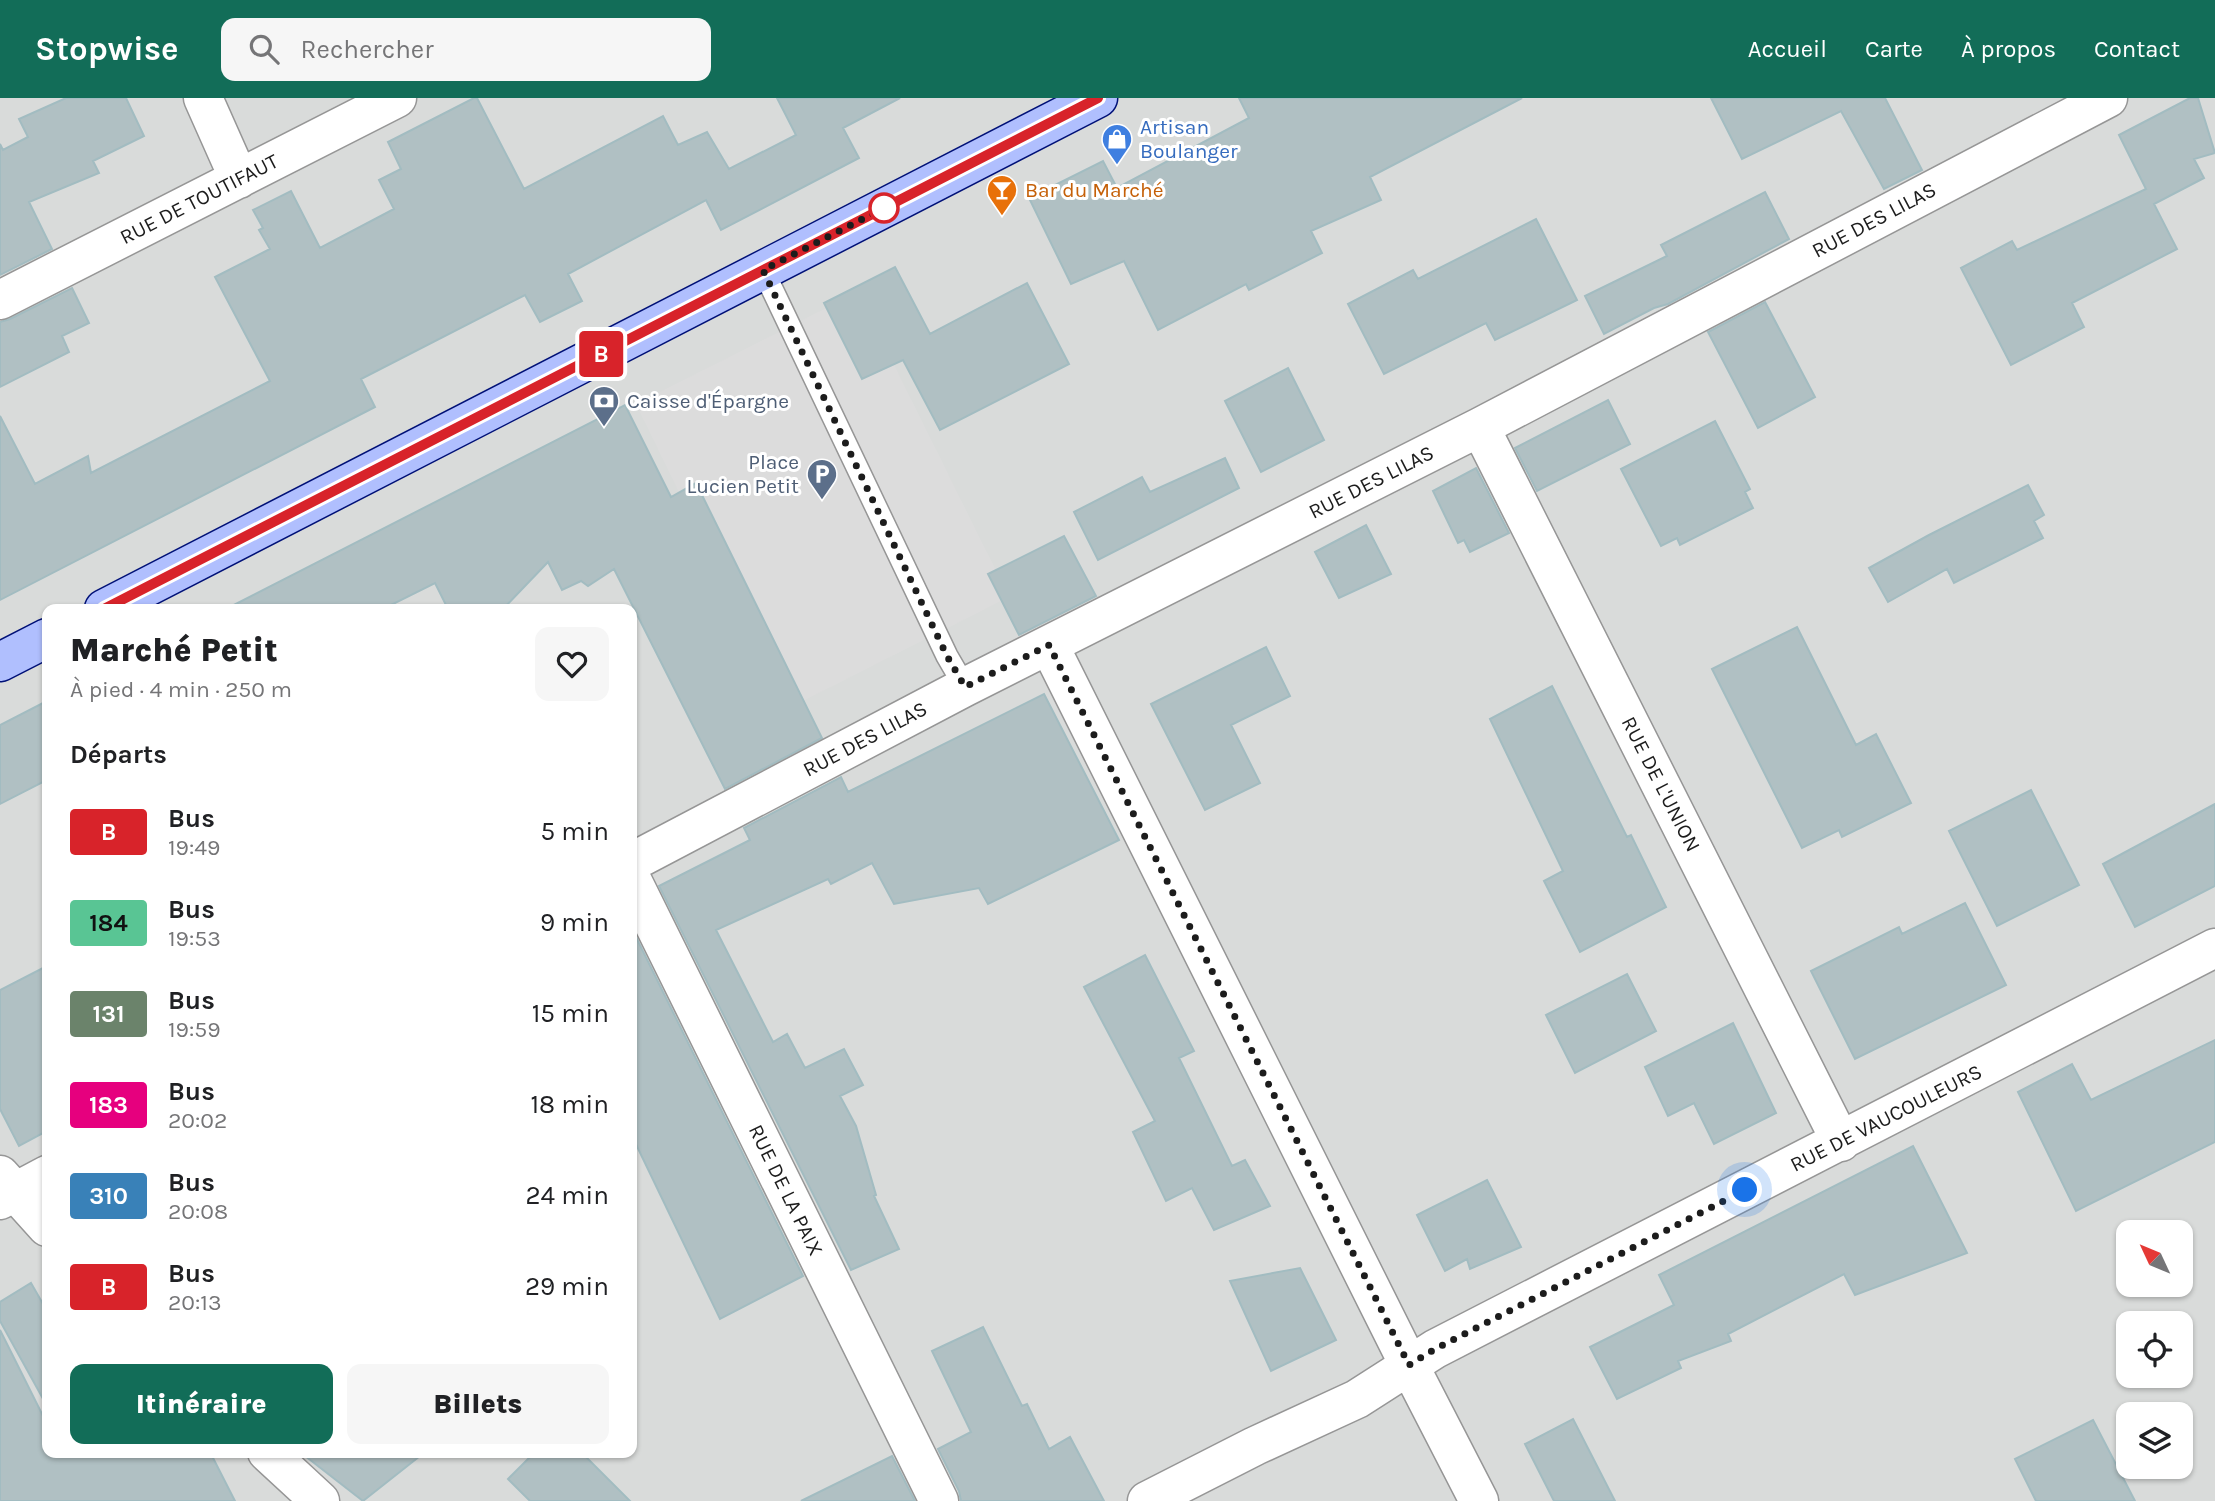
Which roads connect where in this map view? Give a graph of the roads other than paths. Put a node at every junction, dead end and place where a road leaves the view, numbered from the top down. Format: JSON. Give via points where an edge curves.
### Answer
{"nodes":[{"id":1,"x":204,"y":98,"type":"edge"},
{"id":2,"x":397,"y":98,"type":"edge"},
{"id":3,"x":1098,"y":98,"type":"edge"},
{"id":4,"x":2108,"y":98,"type":"edge"},
{"id":5,"x":239,"y":179,"type":"junction"},
{"id":6,"x":763,"y":270,"type":"junction"},
{"id":7,"x":0,"y":300,"type":"edge"},
{"id":8,"x":1480,"y":427,"type":"junction"},
{"id":9,"x":114,"y":604,"type":"edge"},
{"id":10,"x":42,"y":641,"type":"edge"},
{"id":11,"x":1049,"y":645,"type":"junction"},
{"id":12,"x":0,"y":662,"type":"edge"},
{"id":13,"x":965,"y":687,"type":"junction"},
{"id":14,"x":637,"y":859,"type":"edge"},
{"id":15,"x":637,"y":890,"type":"edge"},
{"id":16,"x":2215,"y":948,"type":"edge"},
{"id":17,"x":1841,"y":1142,"type":"junction"},
{"id":18,"x":16,"y":1186,"type":"edge"},
{"id":19,"x":42,"y":1220,"type":"edge"},
{"id":20,"x":1409,"y":1365,"type":"junction"},
{"id":21,"x":273,"y":1458,"type":"edge"},
{"id":22,"x":320,"y":1501,"type":"edge"},
{"id":23,"x":939,"y":1501,"type":"edge"},
{"id":24,"x":1147,"y":1501,"type":"edge"},
{"id":25,"x":1479,"y":1501,"type":"edge"}],
"edges":[{"from":1,"to":5,"type":"street"},
{"from":2,"to":5,"type":"street","name":"RUE DE TOUTIFAUT"},
{"from":3,"to":6,"type":"main road"},
{"from":4,"to":8,"type":"street","name":"RUE DES LILAS"},
{"from":5,"to":7,"type":"street","name":"RUE DE TOUTIFAUT"},
{"from":6,"to":9,"type":"main road"},
{"from":6,"to":13,"type":"lane"},
{"from":8,"to":11,"type":"street","name":"RUE DES LILAS"},
{"from":8,"to":17,"type":"street","name":"RUE DE L'UNION"},
{"from":10,"to":12,"type":"main road"},
{"from":11,"to":13,"type":"street","name":"RUE DES LILAS"},
{"from":11,"to":20,"type":"street"},
{"from":13,"to":14,"type":"street","name":"RUE DES LILAS"},
{"from":15,"to":23,"type":"street","name":"RUE DE LA PAIX"},
{"from":16,"to":17,"type":"street","name":"RUE DE VAUCOULEURS"},
{"from":17,"to":20,"type":"street","name":"RUE DE VAUCOULEURS"},
{"from":18,"to":19,"type":"street"},
{"from":20,"to":24,"type":"street","name":"RUE DE VAUCOULEURS","via":[[1357,1399]]},
{"from":20,"to":25,"type":"street"},
{"from":21,"to":22,"type":"street"}]}
